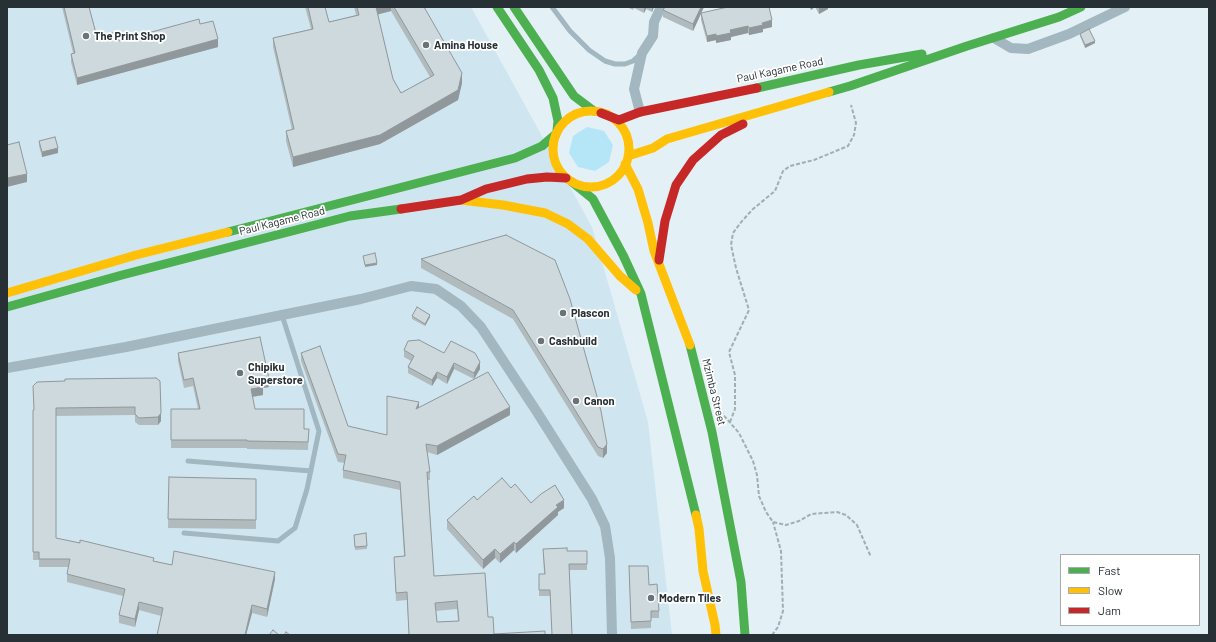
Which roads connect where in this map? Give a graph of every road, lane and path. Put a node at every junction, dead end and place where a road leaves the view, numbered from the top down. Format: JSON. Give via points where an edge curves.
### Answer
{"nodes":[{"id":1,"x":497,"y":7,"type":"edge"},
{"id":2,"x":514,"y":7,"type":"edge"},
{"id":3,"x":552,"y":7,"type":"edge"},
{"id":4,"x":661,"y":7,"type":"edge"},
{"id":5,"x":1081,"y":7,"type":"edge"},
{"id":6,"x":1125,"y":7,"type":"edge"},
{"id":7,"x":994,"y":38,"type":"junction"},
{"id":8,"x":967,"y":46,"type":"junction"},
{"id":9,"x":642,"y":53,"type":"junction"},
{"id":10,"x":851,"y":106,"type":"dead end"},
{"id":11,"x":775,"y":108,"type":"junction"},
{"id":12,"x":598,"y":112,"type":"junction"},
{"id":13,"x":640,"y":112,"type":"junction"},
{"id":14,"x":557,"y":132,"type":"junction"},
{"id":15,"x":627,"y":160,"type":"junction"},
{"id":16,"x":569,"y":180,"type":"junction"},
{"id":17,"x":461,"y":200,"type":"junction"},
{"id":18,"x":659,"y":263,"type":"junction"},
{"id":19,"x":7,"y":293,"type":"edge"},
{"id":20,"x":641,"y":294,"type":"junction"},
{"id":21,"x":7,"y":307,"type":"edge"},
{"id":22,"x":282,"y":316,"type":"junction"},
{"id":23,"x":7,"y":368,"type":"edge"},
{"id":24,"x":716,"y":406,"type":"dead end"},
{"id":25,"x":730,"y":422,"type":"junction"},
{"id":26,"x":188,"y":461,"type":"dead end"},
{"id":27,"x":311,"y":471,"type":"junction"},
{"id":28,"x":773,"y":522,"type":"junction"},
{"id":29,"x":184,"y":533,"type":"dead end"},
{"id":30,"x":871,"y":557,"type":"dead end"},
{"id":31,"x":612,"y":635,"type":"edge"},
{"id":32,"x":716,"y":635,"type":"edge"},
{"id":33,"x":745,"y":635,"type":"edge"},
{"id":34,"x":772,"y":635,"type":"edge"}],
"edges":[{"from":1,"to":14,"type":"main road","via":[[543,77],[553,98],[558,121]]},
{"from":2,"to":12,"type":"main road","via":[[574,96]]},
{"from":3,"to":9,"type":"lane","via":[[570,31],[589,50],[605,61],[624,64]]},
{"from":4,"to":9,"type":"street","via":[[654,22],[653,36]]},
{"from":5,"to":7,"type":"main road","name":"Paul Kagame Road","via":[[1059,17]]},
{"from":6,"to":7,"type":"street","via":[[1028,49],[1011,48]]},
{"from":7,"to":8,"type":"main road","name":"Paul Kagame Road"},
{"from":8,"to":11,"type":"main road","name":"Paul Kagame Road","via":[[850,86]]},
{"from":8,"to":13,"type":"main road","name":"Paul Kagame Road","via":[[859,65]]},
{"from":9,"to":13,"type":"street","via":[[634,89]]},
{"from":10,"to":25,"type":"path","via":[[856,123],[854,135],[848,146],[814,160],[790,166],[783,171],[776,191],[753,209],[733,233],[731,245],[749,310],[729,352],[735,375],[735,409]]},
{"from":11,"to":15,"type":"main road","name":"Paul Kagame Road","via":[[667,140]]},
{"from":11,"to":18,"type":"main road","via":[[721,135],[692,160],[676,186],[665,221]]},
{"from":12,"to":13,"type":"main road","name":"Paul Kagame Road","via":[[619,120]]},
{"from":12,"to":14,"type":"main road","via":[[579,113],[566,120]]},
{"from":12,"to":15,"type":"main road","via":[[614,119],[623,129],[628,142]]},
{"from":14,"to":16,"type":"main road","via":[[553,154],[561,173]]},
{"from":14,"to":19,"type":"main road","via":[[542,146],[515,158],[136,255]]},
{"from":15,"to":16,"type":"main road","via":[[620,173],[603,185],[582,186]]},
{"from":15,"to":18,"type":"main road","name":"Mzimba Street"},
{"from":16,"to":17,"type":"main road","name":"Paul Kagame Road","via":[[527,179],[486,189]]},
{"from":16,"to":20,"type":"main road","via":[[593,199]]},
{"from":17,"to":20,"type":"main road","via":[[545,213],[568,224],[588,239],[620,276]]},
{"from":17,"to":21,"type":"main road","name":"Paul Kagame Road","via":[[350,216]]},
{"from":18,"to":33,"type":"main road","name":"Mzimba Street","via":[[689,340],[712,432],[741,582]]},
{"from":20,"to":32,"type":"main road","via":[[699,529],[703,571]]},
{"from":22,"to":23,"type":"street"},
{"from":22,"to":27,"type":"lane","via":[[319,431]]},
{"from":22,"to":31,"type":"street","via":[[410,286],[436,289],[461,306],[481,327],[592,499],[604,526],[610,558]]},
{"from":24,"to":25,"type":"path"},
{"from":25,"to":28,"type":"path","via":[[739,433],[753,461],[759,496]]},
{"from":26,"to":27,"type":"lane"},
{"from":27,"to":29,"type":"lane","via":[[295,528],[278,541]]},
{"from":28,"to":30,"type":"path","via":[[786,525],[812,514],[846,514],[858,525]]},
{"from":28,"to":34,"type":"path","via":[[781,551],[783,612]]}]}
